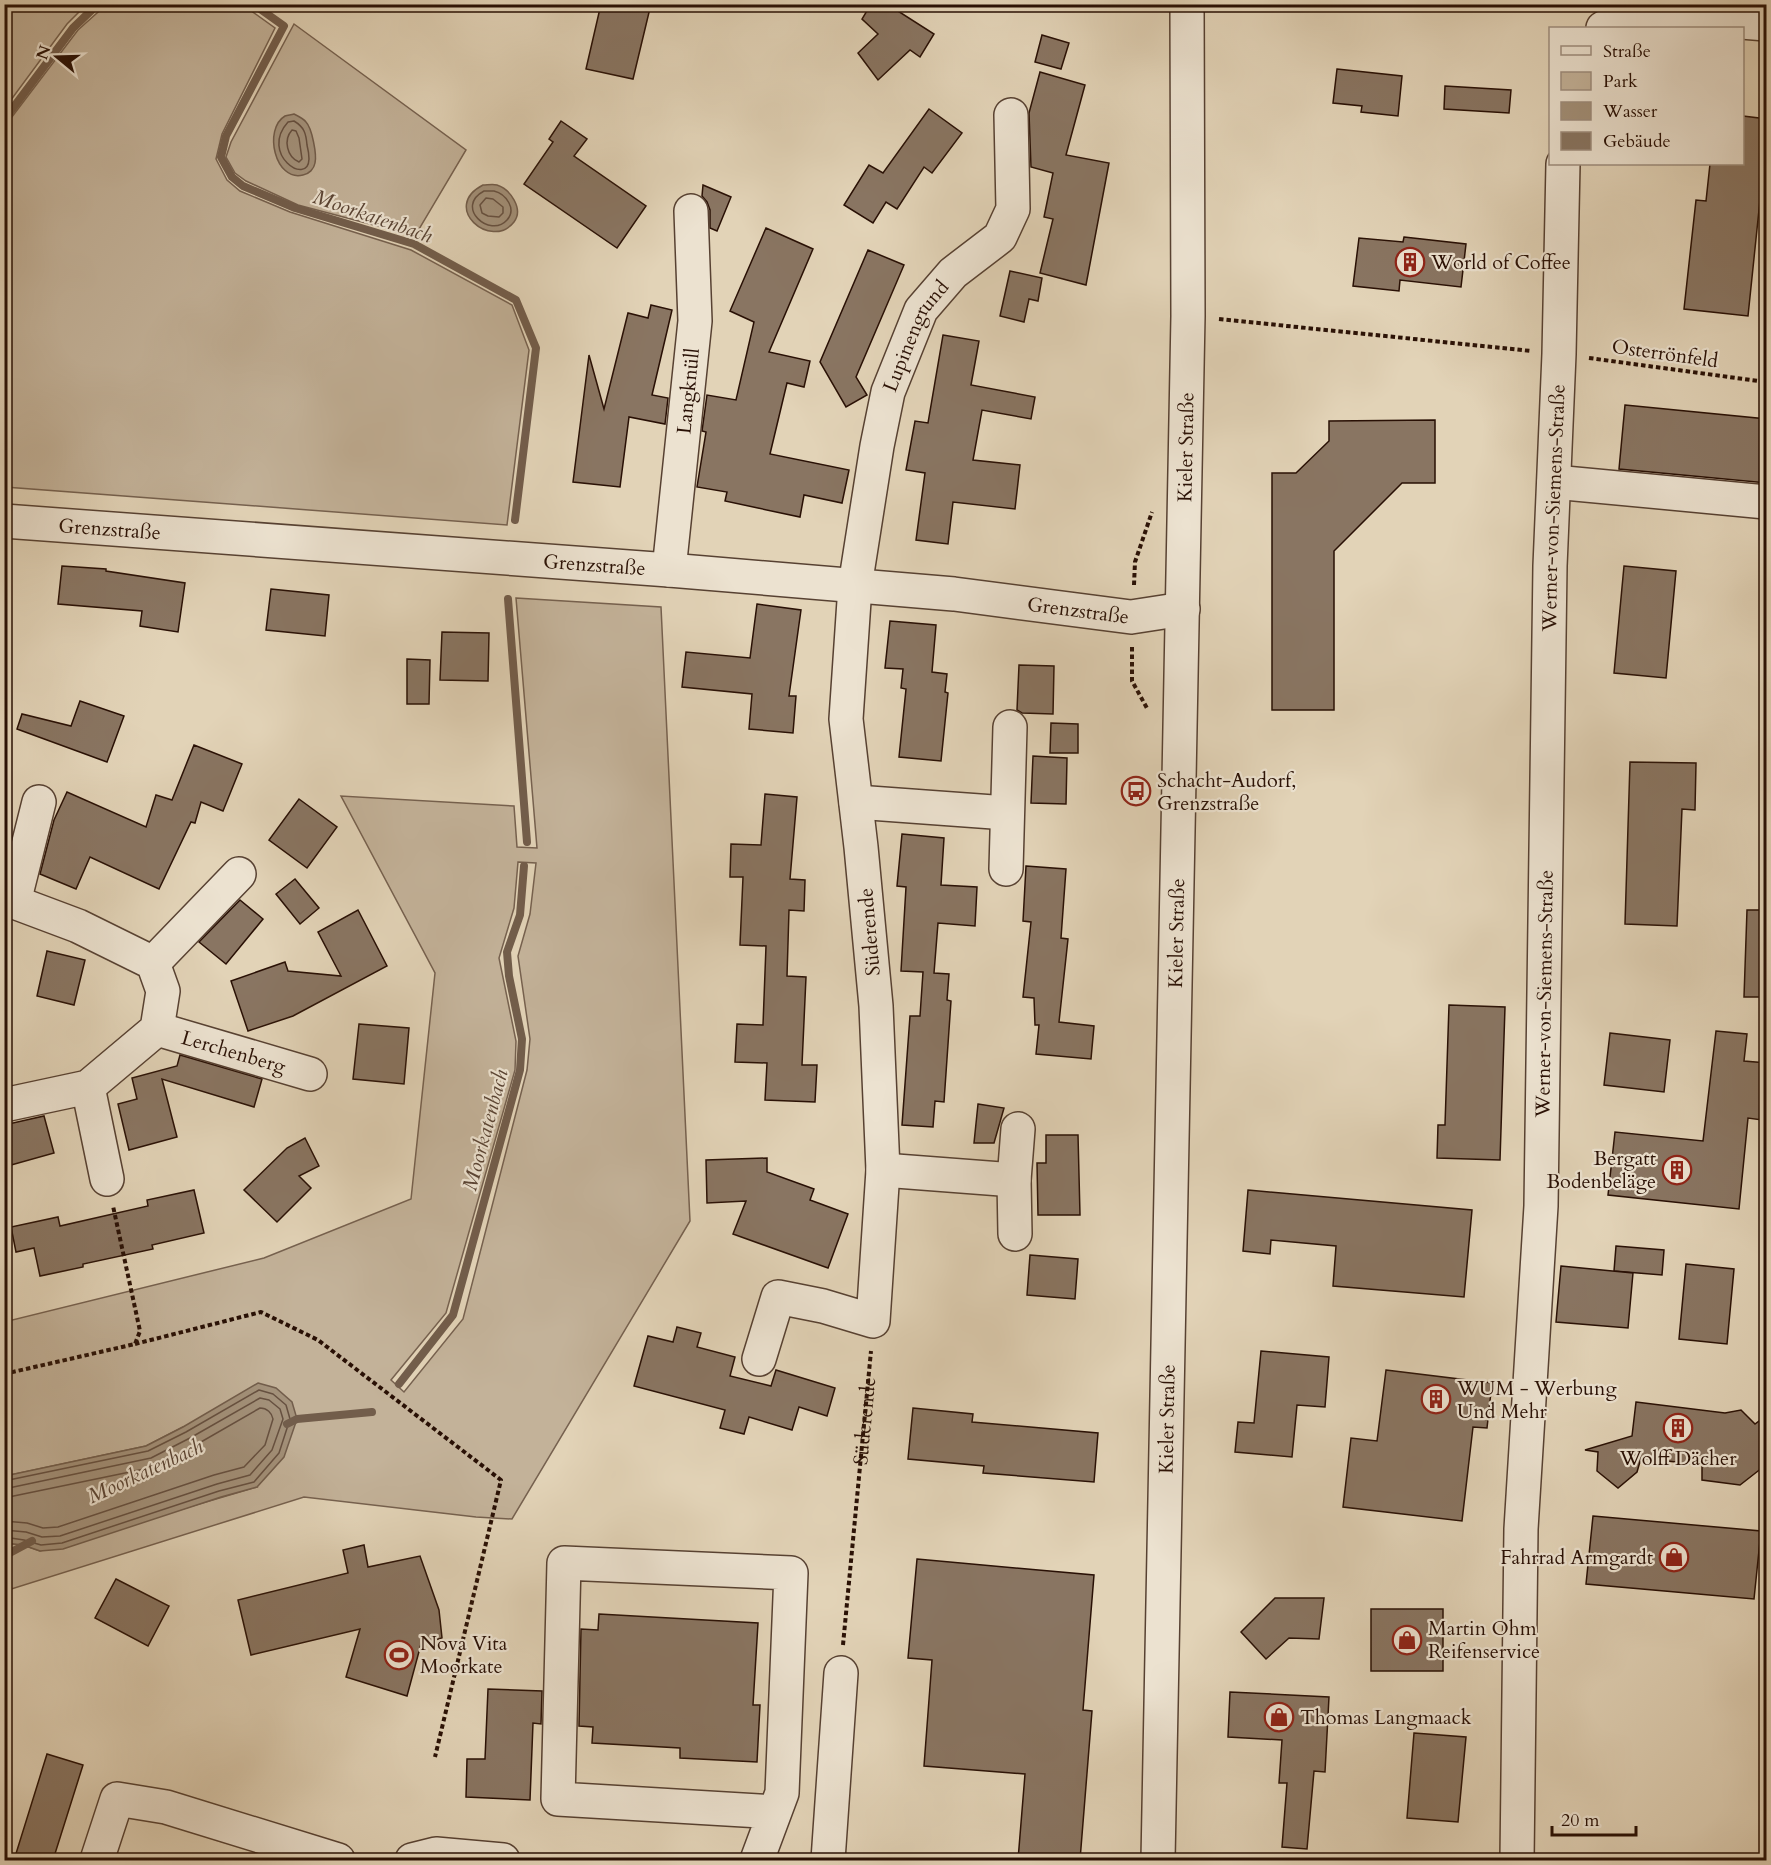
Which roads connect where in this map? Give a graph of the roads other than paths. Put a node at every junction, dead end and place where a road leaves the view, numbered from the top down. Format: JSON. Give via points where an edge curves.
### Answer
{"nodes":[{"id":1,"x":1187,"y":4,"type":"edge"},
{"id":2,"x":1767,"y":24,"type":"edge"},
{"id":3,"x":1605,"y":27,"type":"edge"},
{"id":4,"x":1011,"y":115,"type":"dead end"},
{"id":5,"x":1563,"y":165,"type":"edge"},
{"id":6,"x":691,"y":211,"type":"dead end"},
{"id":7,"x":1554,"y":482,"type":"junction"},
{"id":8,"x":1767,"y":502,"type":"edge"},
{"id":9,"x":4,"y":521,"type":"edge"},
{"id":10,"x":669,"y":570,"type":"junction"},
{"id":11,"x":855,"y":586,"type":"junction"},
{"id":12,"x":1183,"y":609,"type":"junction"},
{"id":13,"x":1010,"y":727,"type":"dead end"},
{"id":14,"x":39,"y":802,"type":"dead end"},
{"id":15,"x":856,"y":802,"type":"junction"},
{"id":16,"x":1007,"y":813,"type":"junction"},
{"id":17,"x":1006,"y":869,"type":"dead end"},
{"id":18,"x":239,"y":874,"type":"dead end"},
{"id":19,"x":9,"y":901,"type":"edge"},
{"id":20,"x":153,"y":963,"type":"junction"},
{"id":21,"x":157,"y":1029,"type":"junction"},
{"id":22,"x":310,"y":1074,"type":"dead end"},
{"id":23,"x":88,"y":1087,"type":"junction"},
{"id":24,"x":4,"y":1105,"type":"edge"},
{"id":25,"x":1018,"y":1129,"type":"dead end"},
{"id":26,"x":883,"y":1170,"type":"junction"},
{"id":27,"x":107,"y":1179,"type":"road end"},
{"id":28,"x":1014,"y":1180,"type":"junction"},
{"id":29,"x":1015,"y":1234,"type":"dead end"},
{"id":30,"x":759,"y":1359,"type":"dead end"},
{"id":31,"x":841,"y":1672,"type":"road end"},
{"id":32,"x":775,"y":1812,"type":"junction"},
{"id":33,"x":424,"y":1857,"type":"edge"},
{"id":34,"x":97,"y":1860,"type":"edge"},
{"id":35,"x":338,"y":1860,"type":"edge"},
{"id":36,"x":503,"y":1860,"type":"edge"},
{"id":37,"x":757,"y":1860,"type":"edge"},
{"id":38,"x":828,"y":1860,"type":"edge"},
{"id":39,"x":1158,"y":1860,"type":"edge"},
{"id":40,"x":1517,"y":1860,"type":"edge"}],
"edges":[{"from":1,"to":12,"type":"street","name":"Kieler Straße","via":[[1188,316]]},
{"from":2,"to":3,"type":"street","via":[[1644,14]]},
{"from":4,"to":11,"type":"street","name":"Lupinengrund","via":[[1013,209],[1000,237],[953,273],[921,310],[888,392]]},
{"from":5,"to":7,"type":"street","name":"Werner-von-Siemens-Straße"},
{"from":6,"to":10,"type":"street","name":"Langknüll","via":[[695,321]]},
{"from":7,"to":8,"type":"street"},
{"from":7,"to":40,"type":"street","name":"Werner-von-Siemens-Straße","via":[[1541,1206],[1521,1529]]},
{"from":9,"to":10,"type":"street","name":"Grenzstraße"},
{"from":10,"to":11,"type":"street","name":"Grenzstraße"},
{"from":11,"to":12,"type":"street","name":"Grenzstraße","via":[[954,594],[1131,617]]},
{"from":11,"to":15,"type":"street","name":"Süderende","via":[[846,718]]},
{"from":12,"to":39,"type":"street","name":"Kieler Straße"},
{"from":13,"to":16,"type":"street"},
{"from":14,"to":19,"type":"street"},
{"from":15,"to":16,"type":"street"},
{"from":15,"to":26,"type":"street","name":"Süderende","via":[[876,1006]]},
{"from":16,"to":17,"type":"street"},
{"from":18,"to":20,"type":"street"},
{"from":19,"to":20,"type":"street","via":[[78,926]]},
{"from":20,"to":21,"type":"street","name":"Lerchenberg","via":[[163,991]]},
{"from":21,"to":22,"type":"street","name":"Lerchenberg"},
{"from":21,"to":23,"type":"street","name":"Lerchenberg"},
{"from":23,"to":24,"type":"street","name":"Lerchenberg"},
{"from":23,"to":27,"type":"street"},
{"from":25,"to":28,"type":"street"},
{"from":26,"to":28,"type":"street"},
{"from":26,"to":30,"type":"street","name":"Süderende","via":[[873,1321],[778,1297]]},
{"from":28,"to":29,"type":"street"},
{"from":31,"to":38,"type":"street"},
{"from":32,"to":32,"type":"street","via":[[782,1793],[791,1573],[564,1563],[558,1799]]},
{"from":32,"to":37,"type":"street"},
{"from":33,"to":36,"type":"street"},
{"from":34,"to":35,"type":"street","via":[[117,1799],[166,1807]]}]}
